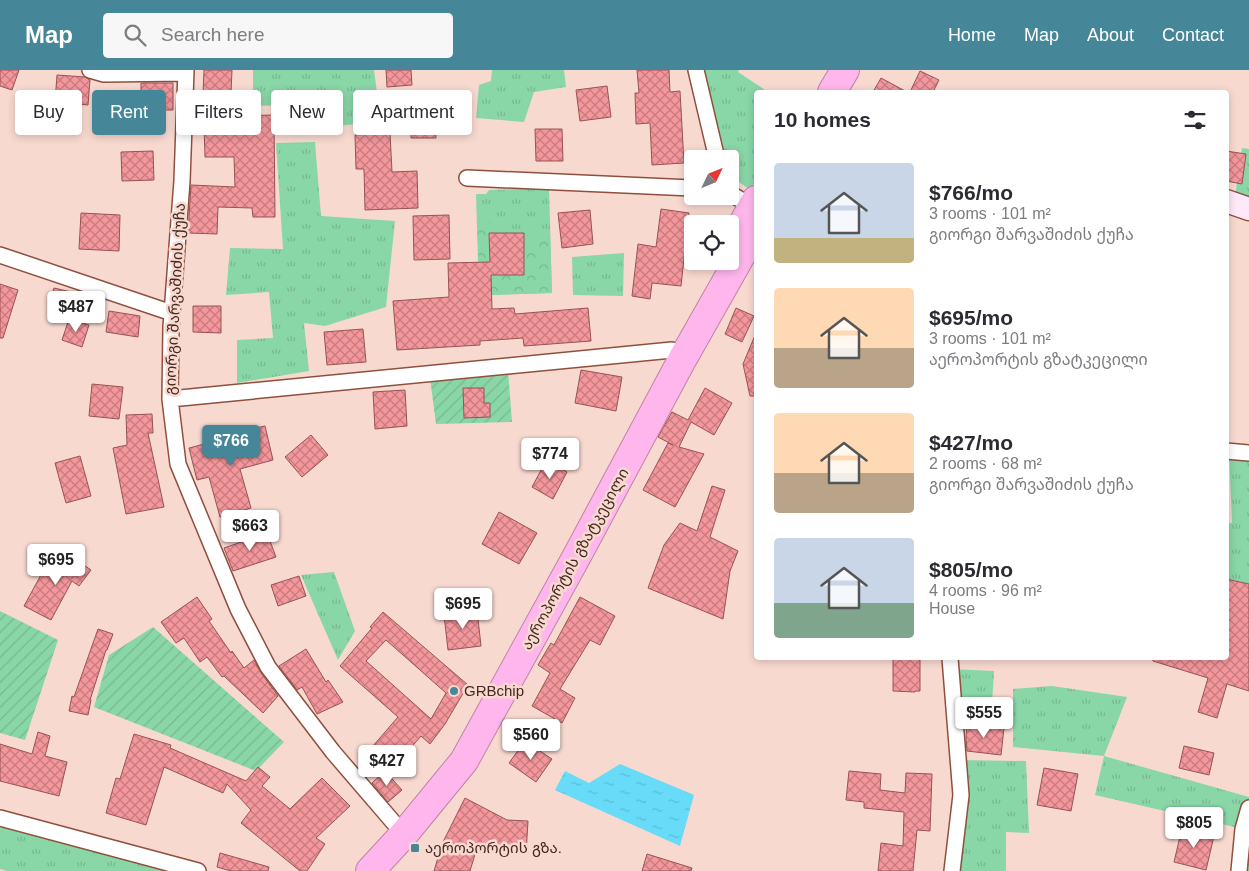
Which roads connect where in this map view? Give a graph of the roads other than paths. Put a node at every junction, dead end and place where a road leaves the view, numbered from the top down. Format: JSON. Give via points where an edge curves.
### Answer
{"nodes":[{"id":1,"x":90,"y":70,"type":"edge"},
{"id":2,"x":696,"y":70,"type":"edge"},
{"id":3,"x":828,"y":70,"type":"edge"},
{"id":4,"x":845,"y":70,"type":"edge"},
{"id":5,"x":186,"y":71,"type":"edge"},
{"id":6,"x":817,"y":90,"type":"edge"},
{"id":7,"x":833,"y":90,"type":"edge"},
{"id":8,"x":715,"y":150,"type":"edge"},
{"id":9,"x":467,"y":178,"type":"dead end"},
{"id":10,"x":684,"y":188,"type":"edge"},
{"id":11,"x":1229,"y":202,"type":"edge"},
{"id":12,"x":749,"y":207,"type":"edge"},
{"id":13,"x":1249,"y":208,"type":"edge"},
{"id":14,"x":739,"y":228,"type":"edge"},
{"id":15,"x":0,"y":255,"type":"edge"},
{"id":16,"x":717,"y":270,"type":"edge"},
{"id":17,"x":172,"y":313,"type":"junction"},
{"id":18,"x":672,"y":350,"type":"junction"},
{"id":19,"x":170,"y":399,"type":"junction"},
{"id":20,"x":1229,"y":451,"type":"edge"},
{"id":21,"x":1249,"y":453,"type":"edge"},
{"id":22,"x":950,"y":660,"type":"edge"},
{"id":23,"x":1249,"y":808,"type":"edge"},
{"id":24,"x":0,"y":818,"type":"edge"},
{"id":25,"x":394,"y":823,"type":"junction"},
{"id":26,"x":198,"y":871,"type":"edge"},
{"id":27,"x":349,"y":871,"type":"edge"},
{"id":28,"x":370,"y":871,"type":"edge"},
{"id":29,"x":952,"y":871,"type":"edge"},
{"id":30,"x":1239,"y":871,"type":"edge"}],
"edges":[{"from":1,"to":5,"type":"street","via":[[104,74]]},
{"from":2,"to":8,"type":"street"},
{"from":3,"to":6,"type":"highway"},
{"from":4,"to":7,"type":"highway"},
{"from":5,"to":17,"type":"street","name":"გიორგი შარვაშიძის ქუჩა"},
{"from":9,"to":10,"type":"street"},
{"from":11,"to":13,"type":"street"},
{"from":12,"to":14,"type":"highway","name":"აეროპორტის გზატკეცილი"},
{"from":12,"to":28,"type":"highway","name":"აეროპორტის გზატკეცილი","via":[[683,358],[464,761]]},
{"from":15,"to":17,"type":"street"},
{"from":16,"to":18,"type":"highway","name":"აეროპორტის გზატკეცილი"},
{"from":17,"to":19,"type":"street","name":"გიორგი შარვაშიძის ქუჩა"},
{"from":18,"to":19,"type":"street"},
{"from":18,"to":25,"type":"highway","name":"აეროპორტის გზატკეცილი","via":[[453,754]]},
{"from":19,"to":25,"type":"street","name":"გიორგი შარვაშიძის ქუჩა","via":[[178,464],[238,609],[268,667],[333,752]]},
{"from":20,"to":21,"type":"street"},
{"from":22,"to":29,"type":"street","via":[[961,795]]},
{"from":23,"to":30,"type":"street","via":[[1243,829]]},
{"from":24,"to":26,"type":"street"},
{"from":25,"to":27,"type":"highway","name":"აეროპორტის გზატკეცილი"}]}
